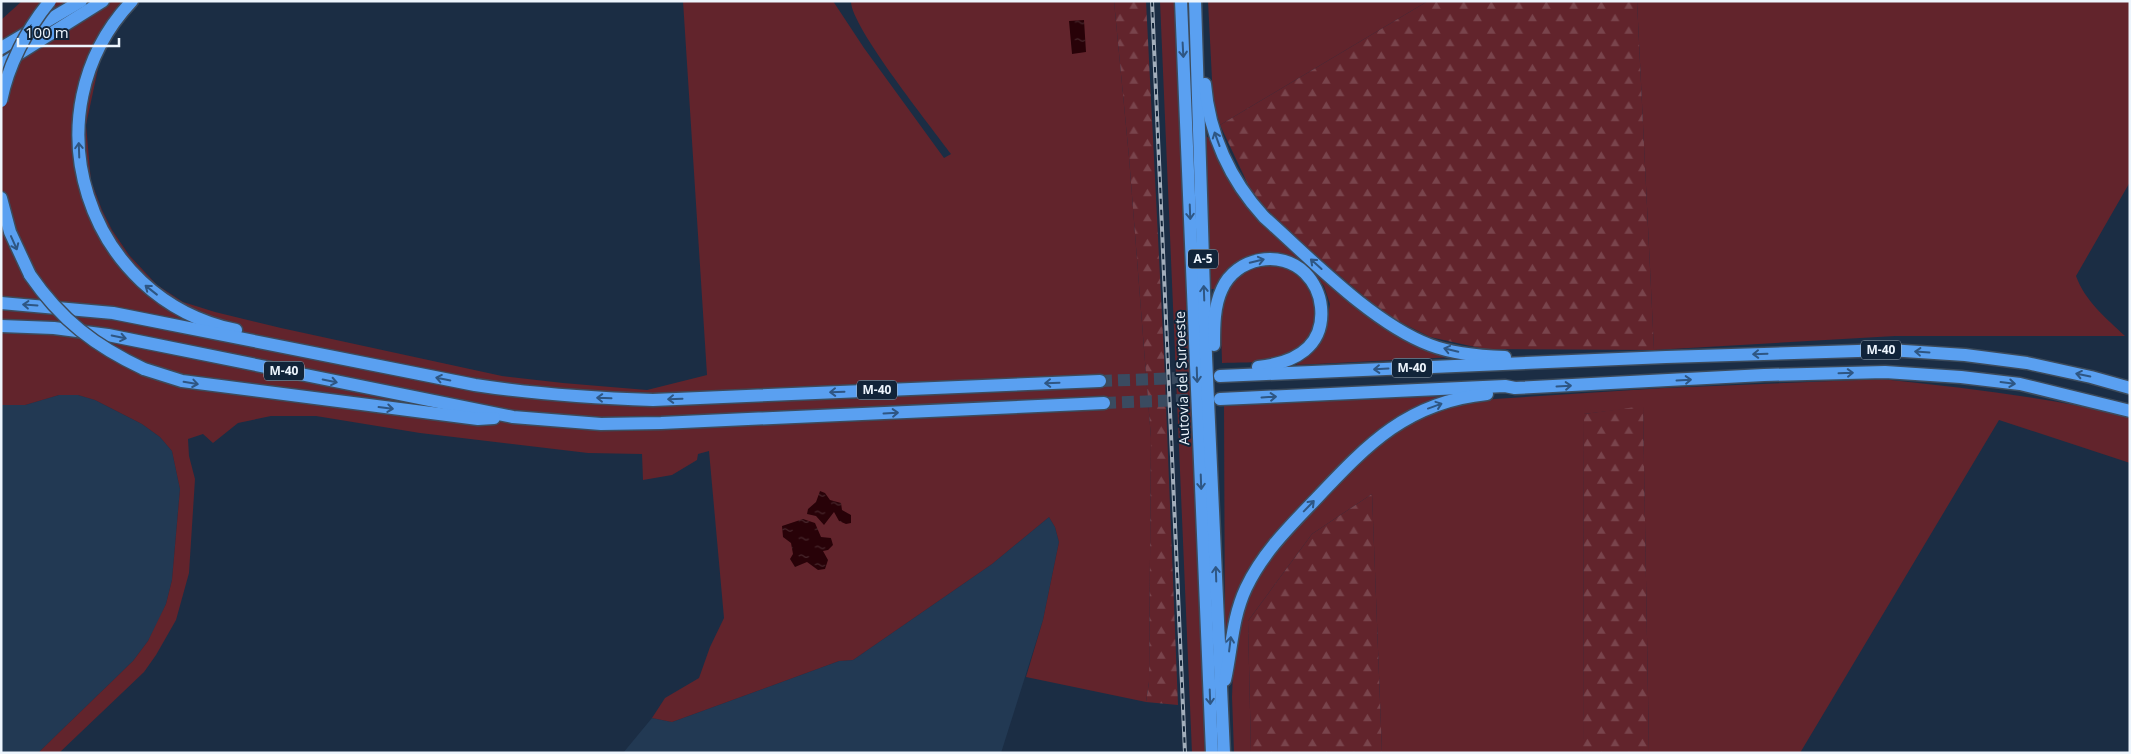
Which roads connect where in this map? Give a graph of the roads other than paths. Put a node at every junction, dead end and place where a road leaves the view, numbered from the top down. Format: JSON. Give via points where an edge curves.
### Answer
{"nodes":[{"id":1,"x":50,"y":1,"type":"edge"},
{"id":2,"x":81,"y":1,"type":"edge"},
{"id":3,"x":103,"y":1,"type":"edge"},
{"id":4,"x":132,"y":1,"type":"edge"},
{"id":5,"x":1181,"y":1,"type":"edge"},
{"id":6,"x":1195,"y":1,"type":"edge"},
{"id":7,"x":1,"y":48,"type":"edge"},
{"id":8,"x":1,"y":65,"type":"edge"},
{"id":9,"x":1,"y":101,"type":"edge"},
{"id":10,"x":2,"y":203,"type":"edge"},
{"id":11,"x":1,"y":303,"type":"edge"},
{"id":12,"x":1,"y":326,"type":"edge"},
{"id":13,"x":320,"y":355,"type":"junction"},
{"id":14,"x":1604,"y":359,"type":"junction"},
{"id":15,"x":1100,"y":381,"type":"tunnel mouth"},
{"id":16,"x":1515,"y":388,"type":"junction"},
{"id":17,"x":2130,"y":388,"type":"edge"},
{"id":18,"x":1220,"y":399,"type":"tunnel mouth"},
{"id":19,"x":1104,"y":403,"type":"tunnel mouth"},
{"id":20,"x":2130,"y":411,"type":"edge"},
{"id":21,"x":513,"y":417,"type":"junction"},
{"id":22,"x":1214,"y":516,"type":"junction"},
{"id":23,"x":1222,"y":692,"type":"junction"},
{"id":24,"x":1212,"y":753,"type":"edge"},
{"id":25,"x":1224,"y":753,"type":"edge"}],
"edges":[{"from":1,"to":9,"type":"highway","bridge":true,"via":[[19,50]]},
{"from":2,"to":7,"type":"highway"},
{"from":3,"to":8,"type":"highway"},
{"from":13,"to":4,"type":"highway","one_way":true,"via":[[283,340],[231,329],[192,316],[168,302],[126,267],[95,217],[84,188],[79,158],[81,101],[102,41]]},
{"from":5,"to":24,"type":"highway","name":"Autovía del Suroeste","number":"A-5","one_way":true},
{"from":14,"to":6,"type":"highway","one_way":true,"via":[[1568,355],[1471,355],[1429,345],[1384,321],[1352,295],[1264,217],[1248,200],[1231,172],[1213,130],[1206,96],[1200,11]]},
{"from":22,"to":6,"type":"highway","name":"Autovía del Suroeste","number":"A-5","one_way":true},
{"from":10,"to":21,"type":"highway","one_way":true,"bridge":true,"via":[[10,232],[30,275],[54,306],[87,337],[144,369],[182,381],[238,390],[478,419]]},
{"from":13,"to":11,"type":"highway","number":"M-40","one_way":true,"via":[[113,313]]},
{"from":12,"to":21,"type":"highway","number":"M-40","one_way":true,"via":[[108,335]]},
{"from":15,"to":13,"type":"highway","number":"M-40","one_way":true,"via":[[652,400],[590,398],[475,385]]},
{"from":17,"to":14,"type":"highway","number":"M-40","one_way":true,"via":[[2027,363],[1898,350]]},
{"from":14,"to":22,"type":"highway","number":"M-40","via":[[1220,376],[1275,365],[1296,357],[1312,342],[1322,320],[1320,299],[1312,282],[1297,267],[1277,260],[1254,261],[1242,266],[1226,280],[1214,328],[1218,508]]},
{"from":18,"to":16,"type":"highway","number":"M-40","one_way":true},
{"from":16,"to":20,"type":"highway","number":"M-40","one_way":true,"via":[[1885,372],[2020,384]]},
{"from":23,"to":16,"type":"highway","one_way":true,"via":[[1235,617],[1260,563],[1276,540],[1355,458],[1384,433],[1438,404]]},
{"from":21,"to":19,"type":"highway","number":"M-40","one_way":true,"via":[[601,424],[660,423]]},
{"from":23,"to":22,"type":"highway","name":"Autovía del Suroeste","number":"A-5","one_way":true},
{"from":23,"to":25,"type":"highway","name":"Autovía del Suroeste","number":"A-5"}]}
